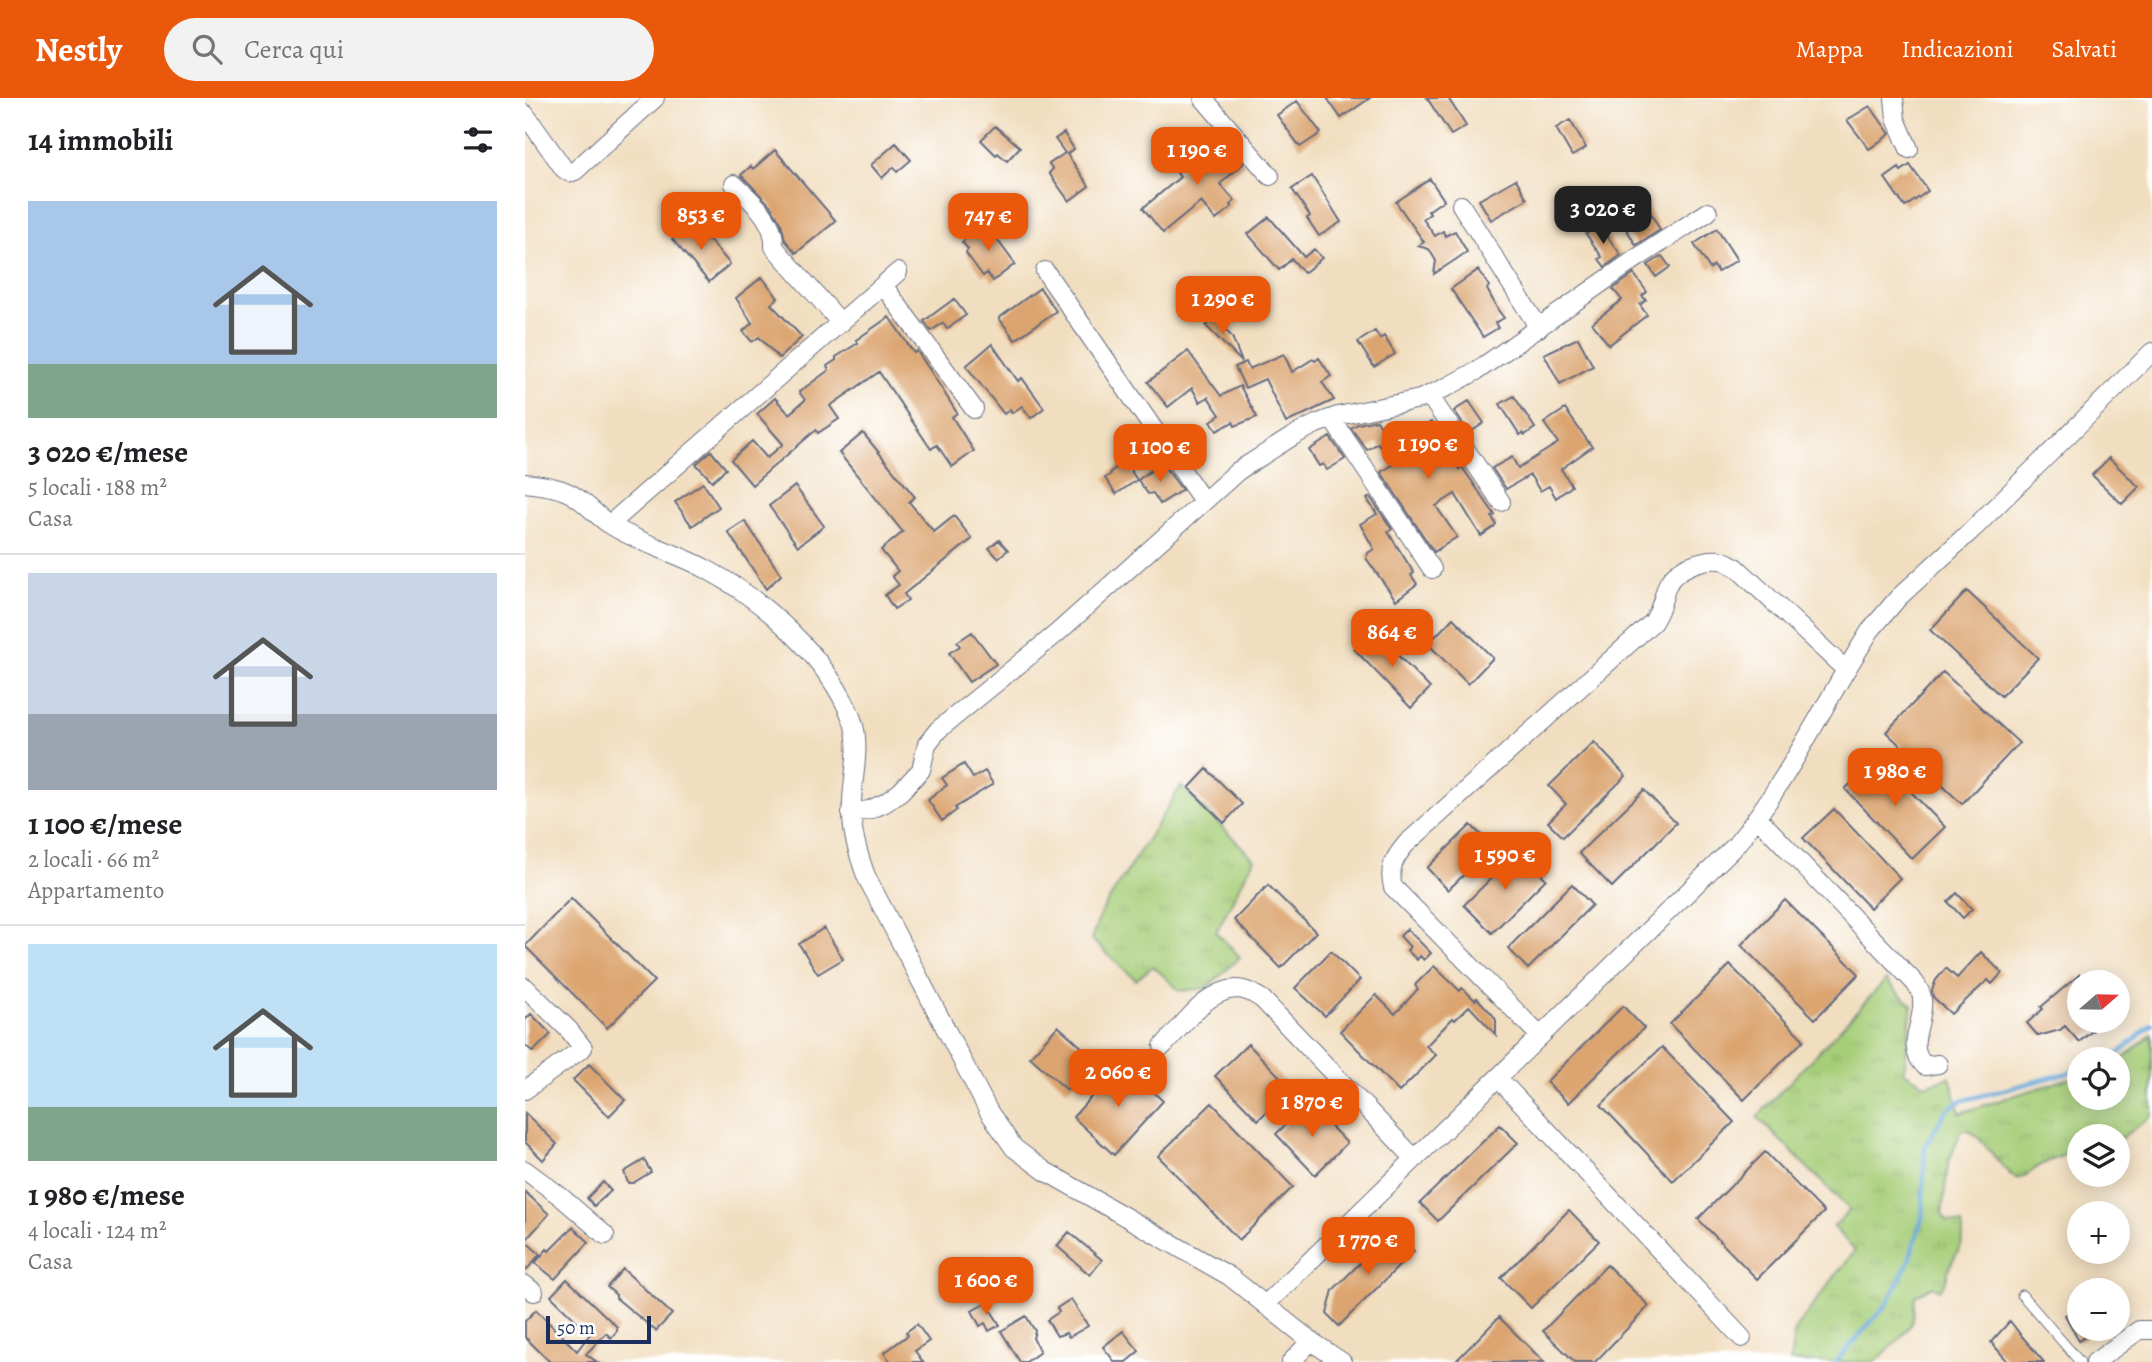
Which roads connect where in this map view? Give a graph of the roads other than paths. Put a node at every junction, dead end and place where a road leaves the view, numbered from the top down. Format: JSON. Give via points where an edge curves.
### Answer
{"nodes":[{"id":1,"x":655,"y":98,"type":"edge"},
{"id":2,"x":1203,"y":98,"type":"edge"},
{"id":3,"x":1894,"y":98,"type":"edge"},
{"id":4,"x":525,"y":114,"type":"edge"},
{"id":5,"x":1909,"y":149,"type":"dead end"},
{"id":6,"x":1271,"y":176,"type":"dead end"},
{"id":7,"x":734,"y":184,"type":"dead end"},
{"id":8,"x":1461,"y":205,"type":"dead end"},
{"id":9,"x":1708,"y":212,"type":"dead end"},
{"id":10,"x":1045,"y":271,"type":"dead end"},
{"id":11,"x":898,"y":272,"type":"dead end"},
{"id":12,"x":883,"y":285,"type":"junction"},
{"id":13,"x":841,"y":323,"type":"junction"},
{"id":14,"x":1539,"y":328,"type":"junction"},
{"id":15,"x":2152,"y":352,"type":"edge"},
{"id":16,"x":1429,"y":395,"type":"junction"},
{"id":17,"x":974,"y":409,"type":"dead end"},
{"id":18,"x":1332,"y":419,"type":"junction"},
{"id":19,"x":525,"y":483,"type":"edge"},
{"id":20,"x":1203,"y":501,"type":"junction"},
{"id":21,"x":1501,"y":502,"type":"dead end"},
{"id":22,"x":610,"y":524,"type":"junction"},
{"id":23,"x":1432,"y":569,"type":"dead end"},
{"id":24,"x":1846,"y":670,"type":"junction"},
{"id":25,"x":851,"y":813,"type":"junction"},
{"id":26,"x":1758,"y":818,"type":"junction"},
{"id":27,"x":525,"y":987,"type":"edge"},
{"id":28,"x":1540,"y":1036,"type":"junction"},
{"id":29,"x":1163,"y":1046,"type":"dead end"},
{"id":30,"x":1938,"y":1064,"type":"dead end"},
{"id":31,"x":1497,"y":1078,"type":"junction"},
{"id":32,"x":525,"y":1090,"type":"edge"},
{"id":33,"x":1415,"y":1159,"type":"junction"},
{"id":34,"x":525,"y":1170,"type":"edge"},
{"id":35,"x":605,"y":1235,"type":"dead end"},
{"id":36,"x":2022,"y":1295,"type":"dead end"},
{"id":37,"x":1265,"y":1306,"type":"junction"},
{"id":38,"x":2152,"y":1330,"type":"edge"},
{"id":39,"x":1742,"y":1338,"type":"dead end"},
{"id":40,"x":1311,"y":1341,"type":"junction"},
{"id":41,"x":1291,"y":1362,"type":"edge"},
{"id":42,"x":1342,"y":1362,"type":"edge"},
{"id":43,"x":2080,"y":1362,"type":"edge"},
{"id":44,"x":2095,"y":1362,"type":"edge"}],
"edges":[{"from":1,"to":4,"type":"street","via":[[570,173]]},
{"from":2,"to":6,"type":"street"},
{"from":3,"to":5,"type":"street","via":[[1896,119]]},
{"from":7,"to":13,"type":"street","via":[[770,222],[774,247]]},
{"from":8,"to":14,"type":"street"},
{"from":9,"to":14,"type":"street"},
{"from":10,"to":20,"type":"street"},
{"from":11,"to":12,"type":"street"},
{"from":12,"to":13,"type":"street"},
{"from":12,"to":17,"type":"street"},
{"from":13,"to":22,"type":"street"},
{"from":14,"to":16,"type":"street","via":[[1478,370]]},
{"from":15,"to":24,"type":"street","via":[[1898,598]]},
{"from":16,"to":18,"type":"street"},
{"from":16,"to":21,"type":"street"},
{"from":18,"to":20,"type":"street","via":[[1293,436],[1238,471]]},
{"from":18,"to":23,"type":"street"},
{"from":19,"to":22,"type":"street","via":[[574,495]]},
{"from":20,"to":25,"type":"street","via":[[1056,634],[938,730],[927,744],[921,770],[900,792],[869,810]]},
{"from":22,"to":25,"type":"street","via":[[706,569],[757,601],[801,642],[825,672],[853,721],[856,749]]},
{"from":24,"to":26,"type":"street"},
{"from":24,"to":28,"type":"street","via":[[1736,567],[1722,560],[1682,569],[1668,583],[1663,606],[1653,622],[1395,857],[1389,873],[1393,887]]},
{"from":25,"to":37,"type":"street","via":[[866,876],[989,1112],[1014,1148],[1045,1171],[1229,1276]]},
{"from":26,"to":28,"type":"street"},
{"from":26,"to":30,"type":"street","via":[[1915,983],[1923,1000],[1917,1059],[1924,1066]]},
{"from":27,"to":32,"type":"street","via":[[583,1048]]},
{"from":28,"to":31,"type":"street"},
{"from":29,"to":33,"type":"street","via":[[1206,1002],[1236,989],[1249,992],[1262,999]]},
{"from":31,"to":33,"type":"street"},
{"from":31,"to":39,"type":"street"},
{"from":33,"to":37,"type":"street"},
{"from":34,"to":35,"type":"street"},
{"from":36,"to":43,"type":"lane"},
{"from":37,"to":40,"type":"street"},
{"from":38,"to":44,"type":"street","via":[[2139,1330]]},
{"from":40,"to":41,"type":"street"},
{"from":40,"to":42,"type":"street"}]}
